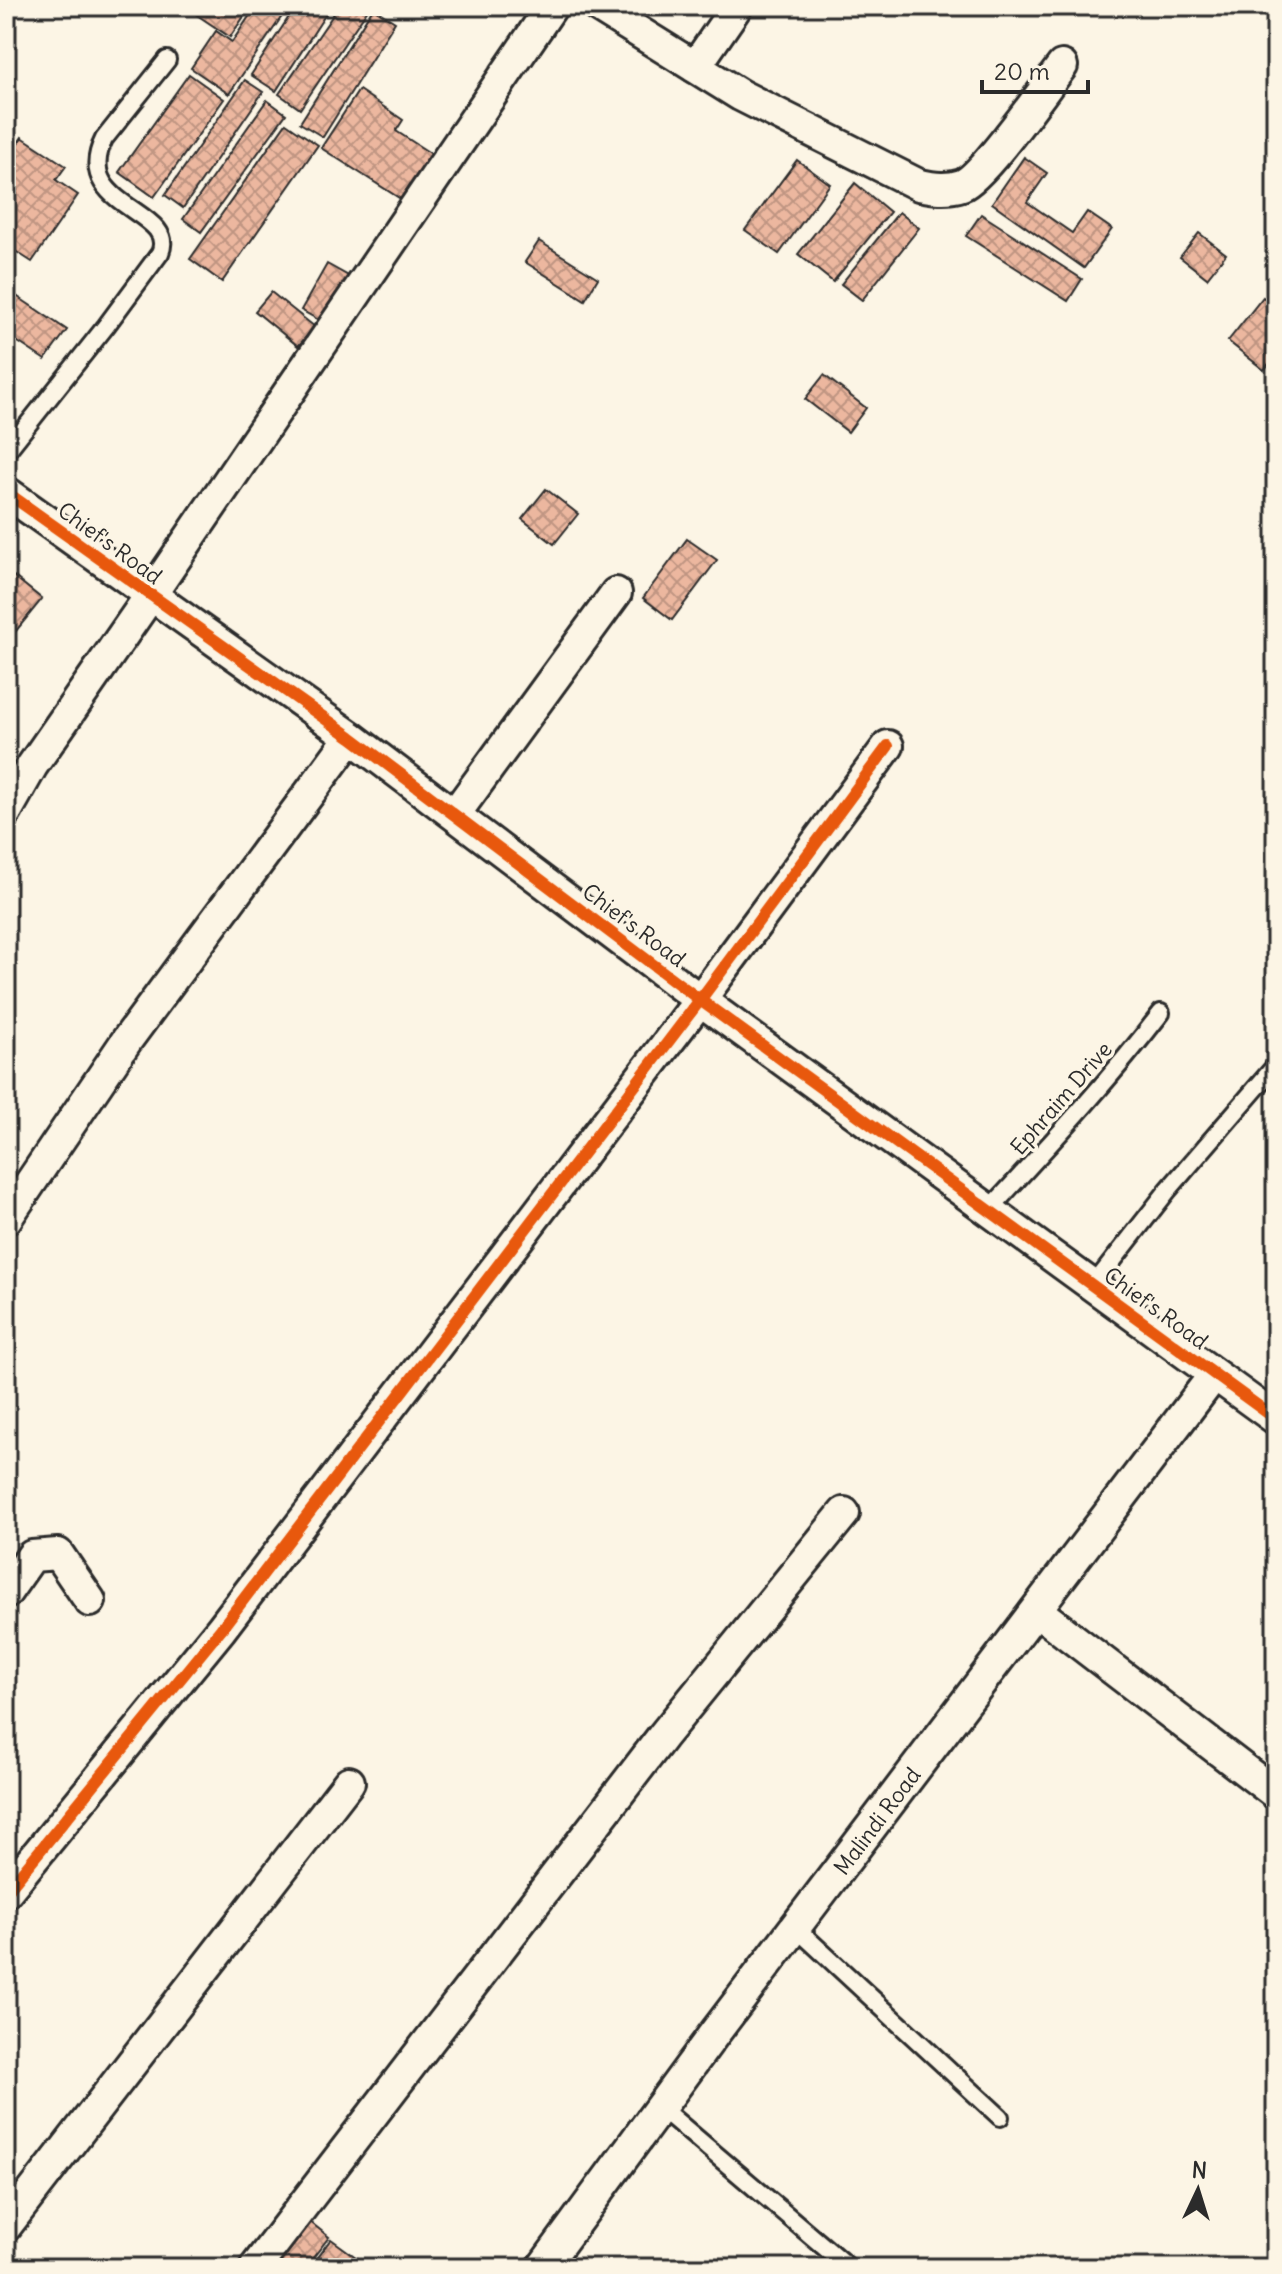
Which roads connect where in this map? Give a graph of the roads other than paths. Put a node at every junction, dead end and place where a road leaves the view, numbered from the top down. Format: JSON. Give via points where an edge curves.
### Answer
{"nodes":[{"id":1,"x":552,"y":6,"type":"edge"},
{"id":2,"x":597,"y":6,"type":"edge"},
{"id":3,"x":737,"y":6,"type":"edge"},
{"id":4,"x":167,"y":60,"type":"dead end"},
{"id":5,"x":1062,"y":66,"type":"dead end"},
{"id":6,"x":695,"y":67,"type":"junction"},
{"id":7,"x":6,"y":452,"type":"edge"},
{"id":8,"x":6,"y":492,"type":"edge"},
{"id":9,"x":616,"y":593,"type":"dead end"},
{"id":10,"x":150,"y":596,"type":"junction"},
{"id":11,"x":351,"y":737,"type":"junction"},
{"id":12,"x":888,"y":746,"type":"dead end"},
{"id":13,"x":6,"y":812,"type":"edge"},
{"id":14,"x":455,"y":814,"type":"junction"},
{"id":15,"x":700,"y":1000,"type":"junction"},
{"id":16,"x":1161,"y":1013,"type":"dead end"},
{"id":17,"x":1276,"y":1065,"type":"edge"},
{"id":18,"x":990,"y":1209,"type":"junction"},
{"id":19,"x":6,"y":1219,"type":"edge"},
{"id":20,"x":1093,"y":1286,"type":"junction"},
{"id":21,"x":1214,"y":1375,"type":"junction"},
{"id":22,"x":1276,"y":1419,"type":"edge"},
{"id":23,"x":844,"y":1513,"type":"dead end"},
{"id":24,"x":6,"y":1593,"type":"edge"},
{"id":25,"x":90,"y":1601,"type":"dead end"},
{"id":26,"x":1037,"y":1611,"type":"junction"},
{"id":27,"x":349,"y":1782,"type":"dead end"},
{"id":28,"x":1276,"y":1794,"type":"edge"},
{"id":29,"x":6,"y":1892,"type":"edge"},
{"id":30,"x":796,"y":1928,"type":"junction"},
{"id":31,"x":661,"y":2108,"type":"junction"},
{"id":32,"x":1000,"y":2117,"type":"dead end"},
{"id":33,"x":6,"y":2226,"type":"edge"},
{"id":34,"x":255,"y":2268,"type":"edge"},
{"id":35,"x":542,"y":2268,"type":"edge"},
{"id":36,"x":849,"y":2268,"type":"edge"}],
"edges":[{"from":1,"to":10,"type":"street"},
{"from":2,"to":6,"type":"street"},
{"from":3,"to":6,"type":"street"},
{"from":4,"to":7,"type":"lane","via":[[97,151],[99,179],[160,231],[160,253]]},
{"from":5,"to":6,"type":"street","via":[[984,166],[965,184],[945,189],[919,185]]},
{"from":8,"to":10,"type":"street","name":"Chief's Road"},
{"from":9,"to":14,"type":"street"},
{"from":10,"to":11,"type":"street","name":"Chief's Road"},
{"from":10,"to":13,"type":"street"},
{"from":11,"to":14,"type":"street","name":"Chief's Road"},
{"from":11,"to":19,"type":"street","via":[[127,1040]]},
{"from":12,"to":15,"type":"street"},
{"from":14,"to":15,"type":"street","name":"Chief's Road"},
{"from":15,"to":18,"type":"street","name":"Chief's Road"},
{"from":15,"to":29,"type":"street","via":[[221,1629]]},
{"from":16,"to":18,"type":"lane","name":"Ephraim Drive","via":[[1050,1147]]},
{"from":17,"to":20,"type":"lane"},
{"from":18,"to":20,"type":"street","name":"Chief's Road"},
{"from":20,"to":21,"type":"street","name":"Chief's Road"},
{"from":21,"to":22,"type":"street","name":"Chief's Road"},
{"from":21,"to":26,"type":"street","name":"Malindi Road"},
{"from":23,"to":34,"type":"street","via":[[662,1737]]},
{"from":24,"to":25,"type":"street","via":[[32,1556],[58,1554]]},
{"from":26,"to":28,"type":"street"},
{"from":26,"to":30,"type":"street","name":"Malindi Road"},
{"from":27,"to":33,"type":"street"},
{"from":30,"to":31,"type":"street","name":"Malindi Road"},
{"from":30,"to":32,"type":"lane"},
{"from":31,"to":35,"type":"street","name":"Malindi Road"},
{"from":31,"to":36,"type":"lane"}]}
